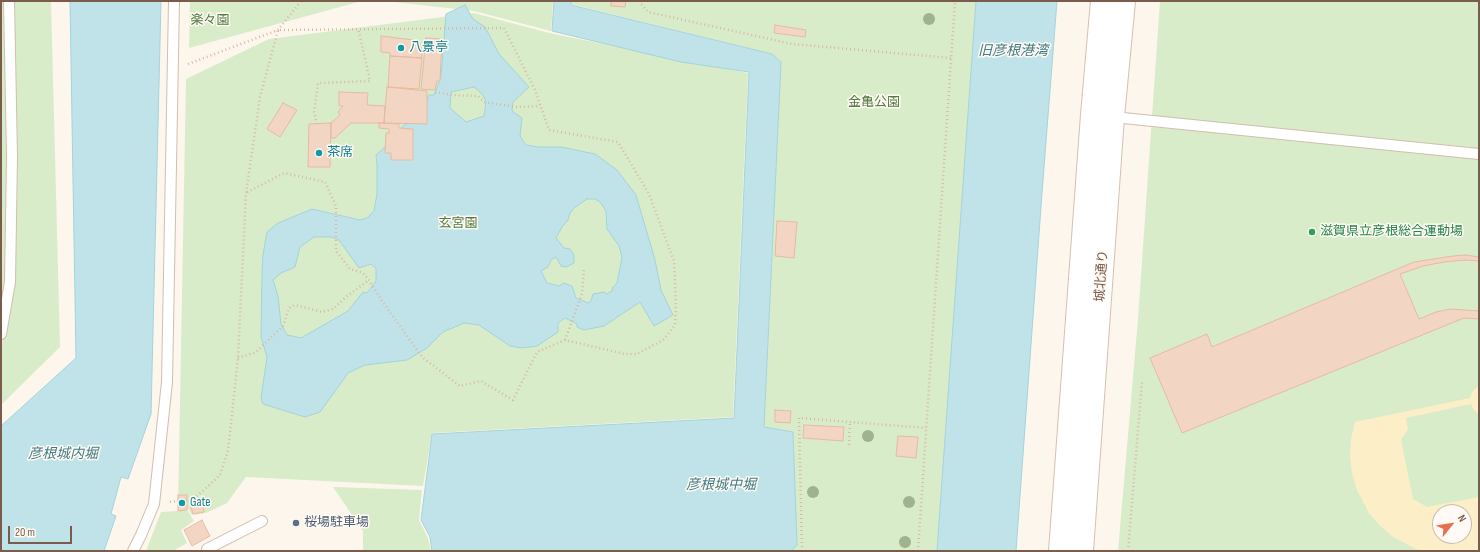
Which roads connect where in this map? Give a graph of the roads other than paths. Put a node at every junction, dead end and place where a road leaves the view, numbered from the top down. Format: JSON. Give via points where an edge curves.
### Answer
{"nodes":[{"id":1,"x":9,"y":1,"type":"edge"},
{"id":2,"x":174,"y":1,"type":"edge"},
{"id":3,"x":1102,"y":1,"type":"edge"},
{"id":4,"x":1124,"y":1,"type":"edge"},
{"id":5,"x":1113,"y":116,"type":"junction"},
{"id":6,"x":1479,"y":154,"type":"edge"},
{"id":7,"x":1,"y":334,"type":"edge"},
{"id":8,"x":262,"y":521,"type":"dead end"},
{"id":9,"x":133,"y":551,"type":"edge"},
{"id":10,"x":207,"y":551,"type":"edge"},
{"id":11,"x":1060,"y":551,"type":"edge"},
{"id":12,"x":1082,"y":551,"type":"edge"}],
"edges":[{"from":1,"to":7,"type":"lane","via":[[12,157],[10,282]]},
{"from":2,"to":9,"type":"lane","via":[[167,382],[154,504]]},
{"from":3,"to":11,"type":"main road","name":"城北通り"},
{"from":4,"to":5,"type":"main road","name":"城北通り"},
{"from":5,"to":6,"type":"lane"},
{"from":5,"to":12,"type":"main road","name":"城北通り"},
{"from":8,"to":10,"type":"lane"}]}
